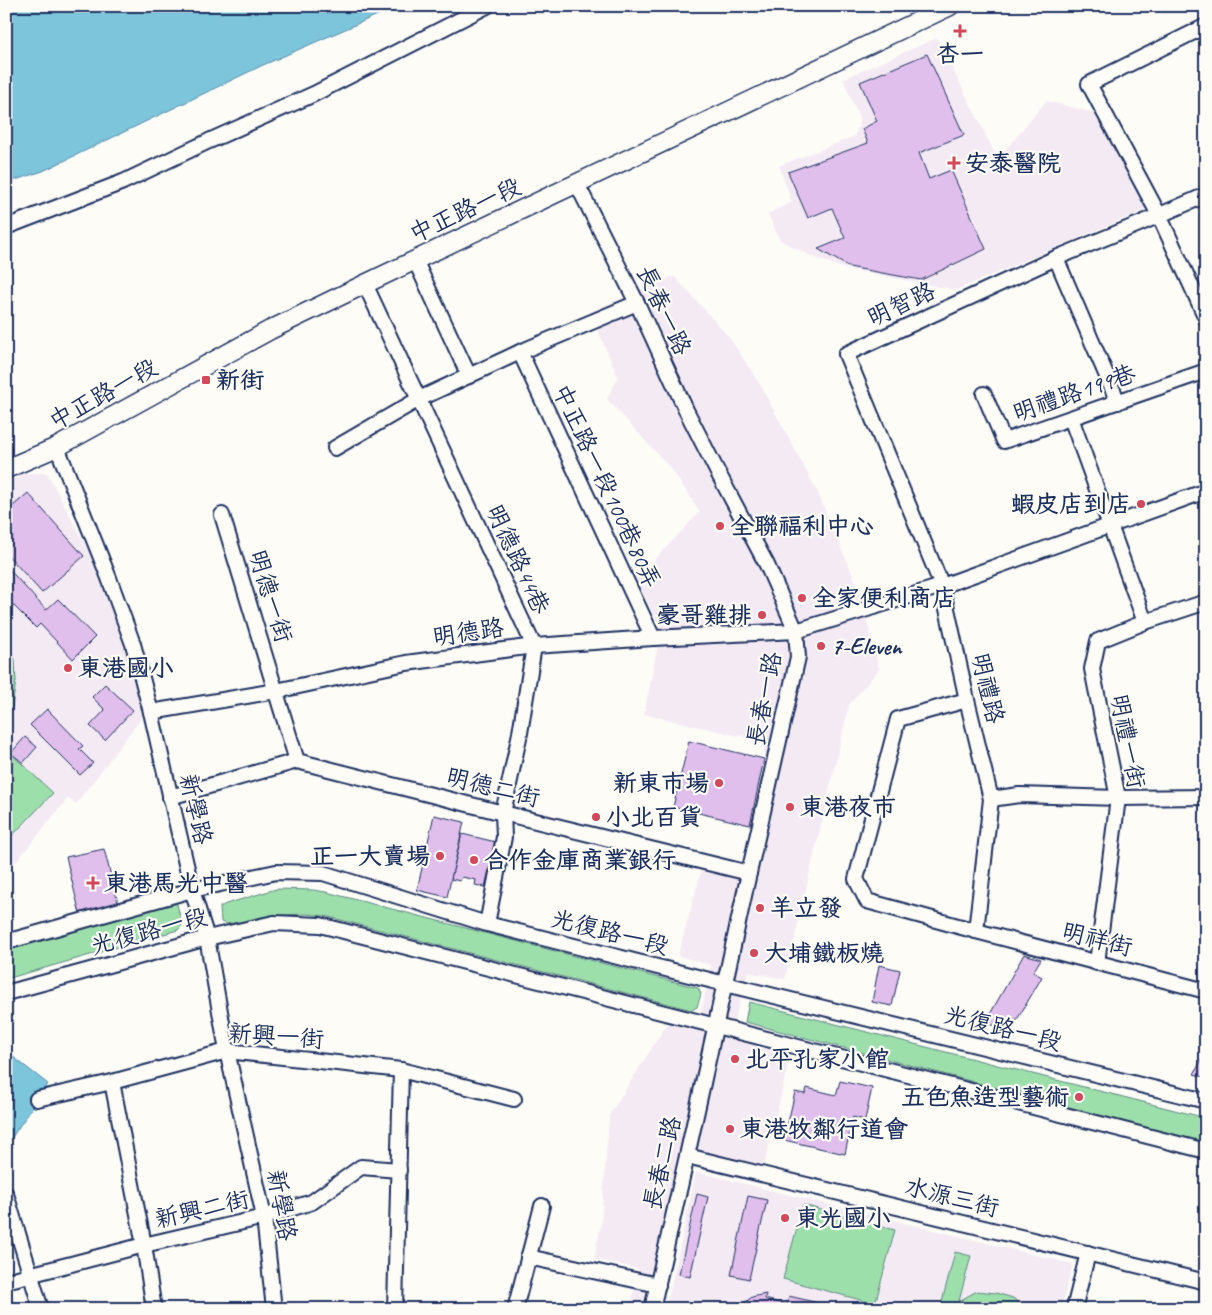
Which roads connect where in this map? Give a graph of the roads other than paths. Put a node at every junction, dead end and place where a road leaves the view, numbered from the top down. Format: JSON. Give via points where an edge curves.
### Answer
{"nodes":[{"id":1,"x":487,"y":6,"type":"edge"},
{"id":2,"x":950,"y":6,"type":"edge"},
{"id":3,"x":1206,"y":26,"type":"edge"},
{"id":4,"x":577,"y":184,"type":"junction"},
{"id":5,"x":1206,"y":195,"type":"edge"},
{"id":6,"x":1159,"y":215,"type":"junction"},
{"id":7,"x":6,"y":227,"type":"edge"},
{"id":8,"x":1056,"y":258,"type":"junction"},
{"id":9,"x":415,"y":260,"type":"junction"},
{"id":10,"x":365,"y":284,"type":"junction"},
{"id":11,"x":637,"y":303,"type":"junction"},
{"id":12,"x":1206,"y":318,"type":"edge"},
{"id":13,"x":520,"y":352,"type":"junction"},
{"id":14,"x":1206,"y":371,"type":"edge"},
{"id":15,"x":469,"y":376,"type":"junction"},
{"id":16,"x":984,"y":394,"type":"dead end"},
{"id":17,"x":419,"y":400,"type":"junction"},
{"id":18,"x":1118,"y":402,"type":"junction"},
{"id":19,"x":1071,"y":418,"type":"junction"},
{"id":20,"x":57,"y":447,"type":"junction"},
{"id":21,"x":335,"y":448,"type":"dead end"},
{"id":22,"x":6,"y":469,"type":"edge"},
{"id":23,"x":1206,"y":491,"type":"edge"},
{"id":24,"x":222,"y":515,"type":"dead end"},
{"id":25,"x":1110,"y":526,"type":"junction"},
{"id":26,"x":942,"y":586,"type":"junction"},
{"id":27,"x":1205,"y":606,"type":"edge"},
{"id":28,"x":1146,"y":622,"type":"junction"},
{"id":29,"x":796,"y":631,"type":"junction"},
{"id":30,"x":653,"y":638,"type":"junction"},
{"id":31,"x":534,"y":646,"type":"junction"},
{"id":32,"x":276,"y":691,"type":"junction"},
{"id":33,"x":966,"y":700,"type":"junction"},
{"id":34,"x":151,"y":712,"type":"junction"},
{"id":35,"x":297,"y":761,"type":"junction"},
{"id":36,"x":170,"y":797,"type":"junction"},
{"id":37,"x":1206,"y":797,"type":"edge"},
{"id":38,"x":1118,"y":798,"type":"junction"},
{"id":39,"x":991,"y":799,"type":"junction"},
{"id":40,"x":504,"y":813,"type":"junction"},
{"id":41,"x":749,"y":873,"type":"junction"},
{"id":42,"x":192,"y":890,"type":"junction"},
{"id":43,"x":487,"y":924,"type":"junction"},
{"id":44,"x":976,"y":932,"type":"junction"},
{"id":45,"x":207,"y":938,"type":"junction"},
{"id":46,"x":6,"y":942,"type":"edge"},
{"id":47,"x":1097,"y":963,"type":"junction"},
{"id":48,"x":725,"y":984,"type":"junction"},
{"id":49,"x":1206,"y":991,"type":"edge"},
{"id":50,"x":6,"y":993,"type":"edge"},
{"id":51,"x":716,"y":1027,"type":"junction"},
{"id":52,"x":228,"y":1051,"type":"junction"},
{"id":53,"x":402,"y":1070,"type":"junction"},
{"id":54,"x":112,"y":1082,"type":"junction"},
{"id":55,"x":36,"y":1099,"type":"dead end"},
{"id":56,"x":514,"y":1099,"type":"dead end"},
{"id":57,"x":1206,"y":1101,"type":"edge"},
{"id":58,"x":1206,"y":1151,"type":"edge"},
{"id":59,"x":687,"y":1156,"type":"junction"},
{"id":60,"x":399,"y":1170,"type":"junction"},
{"id":61,"x":6,"y":1194,"type":"edge"},
{"id":62,"x":542,"y":1206,"type":"dead end"},
{"id":63,"x":264,"y":1217,"type":"junction"},
{"id":64,"x":144,"y":1246,"type":"junction"},
{"id":65,"x":1088,"y":1253,"type":"junction"},
{"id":66,"x":528,"y":1257,"type":"junction"},
{"id":67,"x":31,"y":1274,"type":"junction"},
{"id":68,"x":6,"y":1281,"type":"edge"},
{"id":69,"x":1206,"y":1282,"type":"edge"},
{"id":70,"x":658,"y":1285,"type":"junction"},
{"id":71,"x":41,"y":1309,"type":"edge"},
{"id":72,"x":154,"y":1309,"type":"edge"},
{"id":73,"x":274,"y":1309,"type":"edge"},
{"id":74,"x":395,"y":1309,"type":"edge"},
{"id":75,"x":515,"y":1309,"type":"edge"},
{"id":76,"x":652,"y":1309,"type":"edge"},
{"id":77,"x":1074,"y":1309,"type":"edge"}],
"edges":[{"from":1,"to":7,"type":"street","via":[[314,94],[124,182]]},
{"from":2,"to":4,"type":"main road","name":"中正路一段"},
{"from":3,"to":6,"type":"street","via":[[1089,84]]},
{"from":4,"to":9,"type":"main road","name":"中正路一段"},
{"from":4,"to":11,"type":"street","name":"長春一路"},
{"from":5,"to":6,"type":"street","name":"明智路"},
{"from":6,"to":8,"type":"street","name":"明智路"},
{"from":6,"to":12,"type":"street"},
{"from":8,"to":18,"type":"street"},
{"from":8,"to":26,"type":"street","name":"明智路","via":[[846,354]]},
{"from":9,"to":10,"type":"main road","name":"中正路一段"},
{"from":9,"to":15,"type":"street"},
{"from":10,"to":17,"type":"street","name":"明德路44巷"},
{"from":10,"to":20,"type":"main road","name":"中正路一段","via":[[270,330]]},
{"from":11,"to":13,"type":"street"},
{"from":11,"to":29,"type":"street","name":"長春一路","via":[[686,410],[767,565]]},
{"from":13,"to":15,"type":"street"},
{"from":13,"to":30,"type":"street","name":"中正路一段100巷80弄"},
{"from":14,"to":18,"type":"street","name":"明禮路199巷"},
{"from":15,"to":17,"type":"street"},
{"from":16,"to":19,"type":"street","name":"明禮路199巷","via":[[1004,441]]},
{"from":17,"to":21,"type":"street"},
{"from":17,"to":31,"type":"street","name":"明德路44巷"},
{"from":18,"to":19,"type":"street","name":"明禮路199巷"},
{"from":19,"to":25,"type":"street"},
{"from":20,"to":22,"type":"main road","name":"中正路一段"},
{"from":20,"to":34,"type":"street","name":"新學路","via":[[133,644]]},
{"from":23,"to":25,"type":"street","name":"明德路"},
{"from":24,"to":32,"type":"street","name":"明德一街"},
{"from":25,"to":26,"type":"street","name":"明德路"},
{"from":25,"to":28,"type":"street"},
{"from":26,"to":29,"type":"street","name":"明德路"},
{"from":26,"to":33,"type":"street","name":"明禮路"},
{"from":27,"to":28,"type":"street","name":"明禮一街"},
{"from":28,"to":38,"type":"street","name":"明禮一街","via":[[1098,641],[1092,669]]},
{"from":29,"to":30,"type":"street","name":"明德路"},
{"from":29,"to":41,"type":"street","name":"長春一路","via":[[798,657]]},
{"from":30,"to":31,"type":"street","name":"明德路"},
{"from":31,"to":32,"type":"street","name":"明德路","via":[[406,663]]},
{"from":31,"to":40,"type":"street"},
{"from":32,"to":34,"type":"street","name":"明德路"},
{"from":32,"to":35,"type":"street"},
{"from":33,"to":39,"type":"street","name":"明禮路"},
{"from":33,"to":44,"type":"street","name":"明祥街","via":[[898,719],[856,879],[867,902]]},
{"from":34,"to":36,"type":"street","name":"新學路"},
{"from":35,"to":36,"type":"street"},
{"from":35,"to":40,"type":"street","name":"明德二街"},
{"from":36,"to":42,"type":"street","name":"新學路"},
{"from":37,"to":38,"type":"street"},
{"from":38,"to":39,"type":"street","via":[[1019,795]]},
{"from":38,"to":47,"type":"street","name":"明禮一街"},
{"from":39,"to":44,"type":"street","name":"明禮路"},
{"from":40,"to":41,"type":"street","name":"明德二街"},
{"from":40,"to":43,"type":"street","via":[[504,837]]},
{"from":41,"to":48,"type":"street","name":"長春一路"},
{"from":42,"to":43,"type":"street","name":"光復路一段","via":[[276,872],[323,873]]},
{"from":42,"to":45,"type":"street","name":"新學路"},
{"from":42,"to":46,"type":"street","name":"光復路一段"},
{"from":43,"to":48,"type":"street","name":"光復路一段"},
{"from":44,"to":47,"type":"street","name":"明祥街"},
{"from":45,"to":50,"type":"street","name":"光復路一段"},
{"from":45,"to":51,"type":"street","name":"光復路一段","via":[[274,924],[320,925]]},
{"from":45,"to":52,"type":"street","name":"新學路"},
{"from":47,"to":49,"type":"street","name":"明祥街"},
{"from":48,"to":51,"type":"street","name":"長春一路"},
{"from":48,"to":57,"type":"street","name":"光復路一段"},
{"from":51,"to":58,"type":"street","name":"光復路一段"},
{"from":51,"to":59,"type":"street","name":"長春二路"},
{"from":52,"to":53,"type":"street","name":"新興一街"},
{"from":52,"to":54,"type":"street","name":"新興一街"},
{"from":52,"to":63,"type":"street","name":"新學路"},
{"from":53,"to":56,"type":"street","name":"新興一街"},
{"from":53,"to":60,"type":"street"},
{"from":54,"to":55,"type":"street","name":"新興一街"},
{"from":54,"to":64,"type":"street"},
{"from":59,"to":65,"type":"street","name":"水源三街"},
{"from":59,"to":70,"type":"street","name":"長春二路"},
{"from":60,"to":63,"type":"street","name":"新興二街","via":[[361,1167],[312,1202]]},
{"from":60,"to":74,"type":"street"},
{"from":61,"to":67,"type":"street"},
{"from":62,"to":66,"type":"street"},
{"from":63,"to":64,"type":"street","name":"新興二街"},
{"from":63,"to":73,"type":"street","name":"新學路"},
{"from":64,"to":67,"type":"street","name":"新興二街"},
{"from":64,"to":72,"type":"street"},
{"from":65,"to":69,"type":"street","name":"水源三街"},
{"from":65,"to":77,"type":"street"},
{"from":66,"to":70,"type":"street"},
{"from":66,"to":75,"type":"street"},
{"from":67,"to":68,"type":"street","name":"新興二街"},
{"from":67,"to":71,"type":"street"},
{"from":70,"to":76,"type":"street","name":"長春二路"}]}
